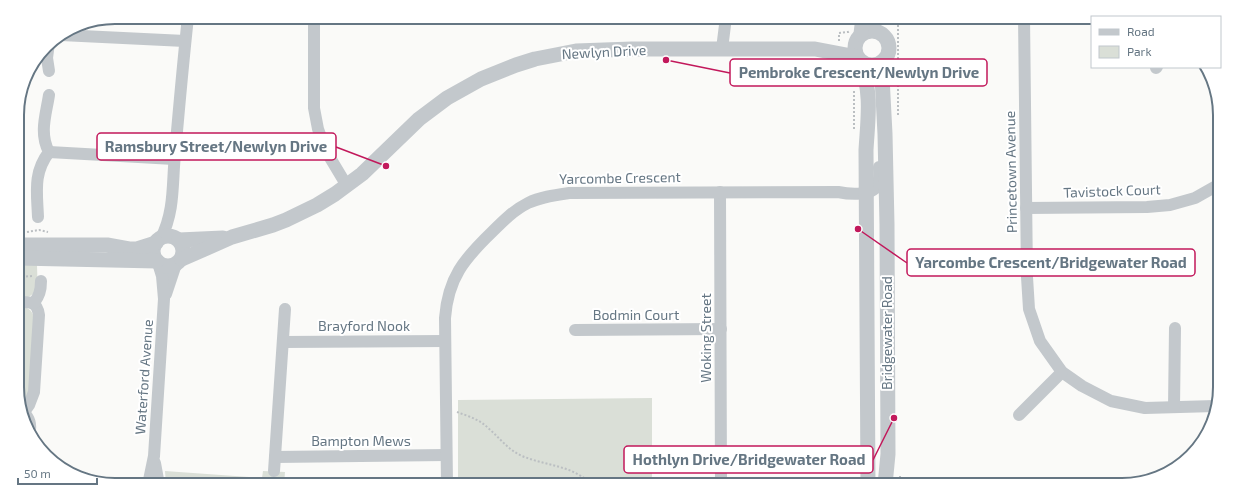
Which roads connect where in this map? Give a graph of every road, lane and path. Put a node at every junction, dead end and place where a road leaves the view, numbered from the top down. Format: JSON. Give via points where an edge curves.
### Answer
{"nodes":[{"id":1,"x":187,"y":24,"type":"edge"},
{"id":2,"x":314,"y":24,"type":"edge"},
{"id":3,"x":726,"y":24,"type":"edge"},
{"id":4,"x":862,"y":24,"type":"edge"},
{"id":5,"x":880,"y":24,"type":"edge"},
{"id":6,"x":898,"y":24,"type":"edge"},
{"id":7,"x":1024,"y":24,"type":"edge"},
{"id":8,"x":839,"y":33,"type":"dead end"},
{"id":9,"x":882,"y":33,"type":"junction"},
{"id":10,"x":70,"y":35,"type":"edge"},
{"id":11,"x":859,"y":36,"type":"junction"},
{"id":12,"x":185,"y":41,"type":"junction"},
{"id":13,"x":839,"y":41,"type":"dead end"},
{"id":14,"x":726,"y":49,"type":"junction"},
{"id":15,"x":815,"y":49,"type":"junction"},
{"id":16,"x":47,"y":55,"type":"edge"},
{"id":17,"x":859,"y":59,"type":"junction"},
{"id":18,"x":884,"y":60,"type":"junction"},
{"id":19,"x":49,"y":71,"type":"dead end"},
{"id":20,"x":854,"y":88,"type":"dead end"},
{"id":21,"x":49,"y":95,"type":"dead end"},
{"id":22,"x":898,"y":117,"type":"dead end"},
{"id":23,"x":854,"y":133,"type":"dead end"},
{"id":24,"x":885,"y":134,"type":"junction"},
{"id":25,"x":49,"y":152,"type":"junction"},
{"id":26,"x":174,"y":159,"type":"junction"},
{"id":27,"x":866,"y":177,"type":"junction"},
{"id":28,"x":347,"y":186,"type":"junction"},
{"id":29,"x":1213,"y":188,"type":"edge"},
{"id":30,"x":720,"y":192,"type":"junction"},
{"id":31,"x":838,"y":192,"type":"junction"},
{"id":32,"x":866,"y":193,"type":"junction"},
{"id":33,"x":1026,"y":208,"type":"junction"},
{"id":34,"x":38,"y":217,"type":"dead end"},
{"id":35,"x":232,"y":237,"type":"junction"},
{"id":36,"x":168,"y":239,"type":"junction"},
{"id":37,"x":24,"y":245,"type":"edge"},
{"id":38,"x":24,"y":258,"type":"edge"},
{"id":39,"x":158,"y":262,"type":"junction"},
{"id":40,"x":179,"y":262,"type":"junction"},
{"id":41,"x":41,"y":281,"type":"dead end"},
{"id":42,"x":164,"y":299,"type":"junction"},
{"id":43,"x":24,"y":303,"type":"edge"},
{"id":44,"x":34,"y":304,"type":"junction"},
{"id":45,"x":285,"y":309,"type":"dead end"},
{"id":46,"x":1175,"y":328,"type":"dead end"},
{"id":47,"x":576,"y":330,"type":"dead end"},
{"id":48,"x":721,"y":330,"type":"junction"},
{"id":49,"x":445,"y":341,"type":"junction"},
{"id":50,"x":283,"y":342,"type":"junction"},
{"id":51,"x":1062,"y":372,"type":"junction"},
{"id":52,"x":26,"y":406,"type":"edge"},
{"id":53,"x":1211,"y":406,"type":"edge"},
{"id":54,"x":1174,"y":407,"type":"junction"},
{"id":55,"x":456,"y":412,"type":"dead end"},
{"id":56,"x":1019,"y":415,"type":"dead end"},
{"id":57,"x":446,"y":455,"type":"junction"},
{"id":58,"x":154,"y":456,"type":"junction"},
{"id":59,"x":275,"y":457,"type":"junction"},
{"id":60,"x":274,"y":471,"type":"dead end"},
{"id":61,"x":149,"y":478,"type":"edge"},
{"id":62,"x":158,"y":478,"type":"edge"},
{"id":63,"x":447,"y":478,"type":"edge"},
{"id":64,"x":584,"y":478,"type":"edge"},
{"id":65,"x":721,"y":478,"type":"edge"},
{"id":66,"x":868,"y":478,"type":"edge"},
{"id":67,"x":886,"y":478,"type":"edge"}],
"edges":[{"from":1,"to":12,"type":"street"},
{"from":2,"to":28,"type":"street","via":[[314,108],[318,129],[326,151]]},
{"from":3,"to":14,"type":"street"},
{"from":4,"to":11,"type":"street"},
{"from":5,"to":9,"type":"street"},
{"from":6,"to":22,"type":"path"},
{"from":7,"to":33,"type":"street","name":"Princetown Avenue"},
{"from":8,"to":13,"type":"path"},
{"from":9,"to":11,"type":"street","via":[[872,30]]},
{"from":9,"to":18,"type":"street","via":[[889,47]]},
{"from":10,"to":12,"type":"street"},
{"from":11,"to":15,"type":"street","name":"Newlyn Drive"},
{"from":11,"to":17,"type":"street","via":[[854,46]]},
{"from":12,"to":26,"type":"street"},
{"from":14,"to":15,"type":"street","name":"Newlyn Drive"},
{"from":14,"to":28,"type":"street","name":"Newlyn Drive","via":[[594,50],[555,54],[516,65],[481,79],[442,101]]},
{"from":15,"to":17,"type":"street","name":"Newlyn Drive"},
{"from":16,"to":19,"type":"street"},
{"from":17,"to":18,"type":"street","via":[[865,64],[875,65]]},
{"from":17,"to":27,"type":"street","name":"Bridgewater Road","via":[[868,87],[869,100]]},
{"from":18,"to":24,"type":"street","name":"Bridgewater Road","via":[[882,77]]},
{"from":20,"to":23,"type":"path"},
{"from":21,"to":25,"type":"street","via":[[43,131]]},
{"from":24,"to":32,"type":"street","via":[[879,148],[878,183],[874,189]]},
{"from":24,"to":67,"type":"street","name":"Bridgewater Road","via":[[888,461]]},
{"from":25,"to":26,"type":"street"},
{"from":25,"to":34,"type":"street","via":[[42,161],[38,174]]},
{"from":26,"to":36,"type":"street","via":[[171,210],[166,227]]},
{"from":27,"to":31,"type":"street","name":"Yarcombe Crescent","via":[[859,184]]},
{"from":27,"to":32,"type":"street","name":"Bridgewater Road"},
{"from":28,"to":35,"type":"street","name":"Newlyn Drive","via":[[286,220]]},
{"from":29,"to":33,"type":"street","name":"Tavistock Court","via":[[1195,198],[1147,207]]},
{"from":30,"to":31,"type":"street","name":"Yarcombe Crescent"},
{"from":30,"to":48,"type":"street","name":"Woking Street"},
{"from":30,"to":49,"type":"street","name":"Yarcombe Crescent","via":[[569,193],[529,202],[508,216],[467,258],[460,269],[446,306]]},
{"from":31,"to":32,"type":"street","name":"Yarcombe Crescent"},
{"from":32,"to":66,"type":"street","name":"Bridgewater Road"},
{"from":33,"to":51,"type":"street","name":"Princetown Avenue","via":[[1029,309],[1040,341]]},
{"from":35,"to":36,"type":"street","name":"Newlyn Drive"},
{"from":35,"to":40,"type":"street","name":"Newlyn Drive"},
{"from":36,"to":37,"type":"street","name":"Newlyn Drive","via":[[137,249],[107,245]]},
{"from":36,"to":39,"type":"street","via":[[153,252]]},
{"from":36,"to":40,"type":"street","via":[[182,244],[184,254]]},
{"from":38,"to":39,"type":"street"},
{"from":39,"to":40,"type":"street","via":[[167,266]]},
{"from":39,"to":42,"type":"street","name":"Waterford Avenue"},
{"from":40,"to":42,"type":"street","name":"Waterford Avenue"},
{"from":41,"to":44,"type":"street","via":[[41,291]]},
{"from":42,"to":58,"type":"street","name":"Waterford Avenue"},
{"from":43,"to":44,"type":"street"},
{"from":44,"to":52,"type":"street","via":[[39,315],[35,386],[32,398]]},
{"from":45,"to":50,"type":"street"},
{"from":46,"to":54,"type":"street"},
{"from":47,"to":48,"type":"street","name":"Bodmin Court"},
{"from":48,"to":65,"type":"street","name":"Woking Street"},
{"from":49,"to":50,"type":"street","name":"Brayford Nook"},
{"from":49,"to":57,"type":"street","name":"Yarcombe Crescent"},
{"from":50,"to":59,"type":"street"},
{"from":51,"to":54,"type":"street","name":"Princetown Avenue","via":[[1111,401],[1145,408]]},
{"from":51,"to":56,"type":"street"},
{"from":53,"to":54,"type":"street","name":"Princetown Avenue"},
{"from":55,"to":64,"type":"path","via":[[481,422],[521,456],[571,470]]},
{"from":57,"to":59,"type":"street","name":"Bampton Mews"},
{"from":57,"to":63,"type":"street","name":"Yarcombe Crescent"},
{"from":58,"to":61,"type":"street","name":"Waterford Avenue"},
{"from":58,"to":62,"type":"street","name":"Waterford Avenue"},
{"from":59,"to":60,"type":"street"}]}
